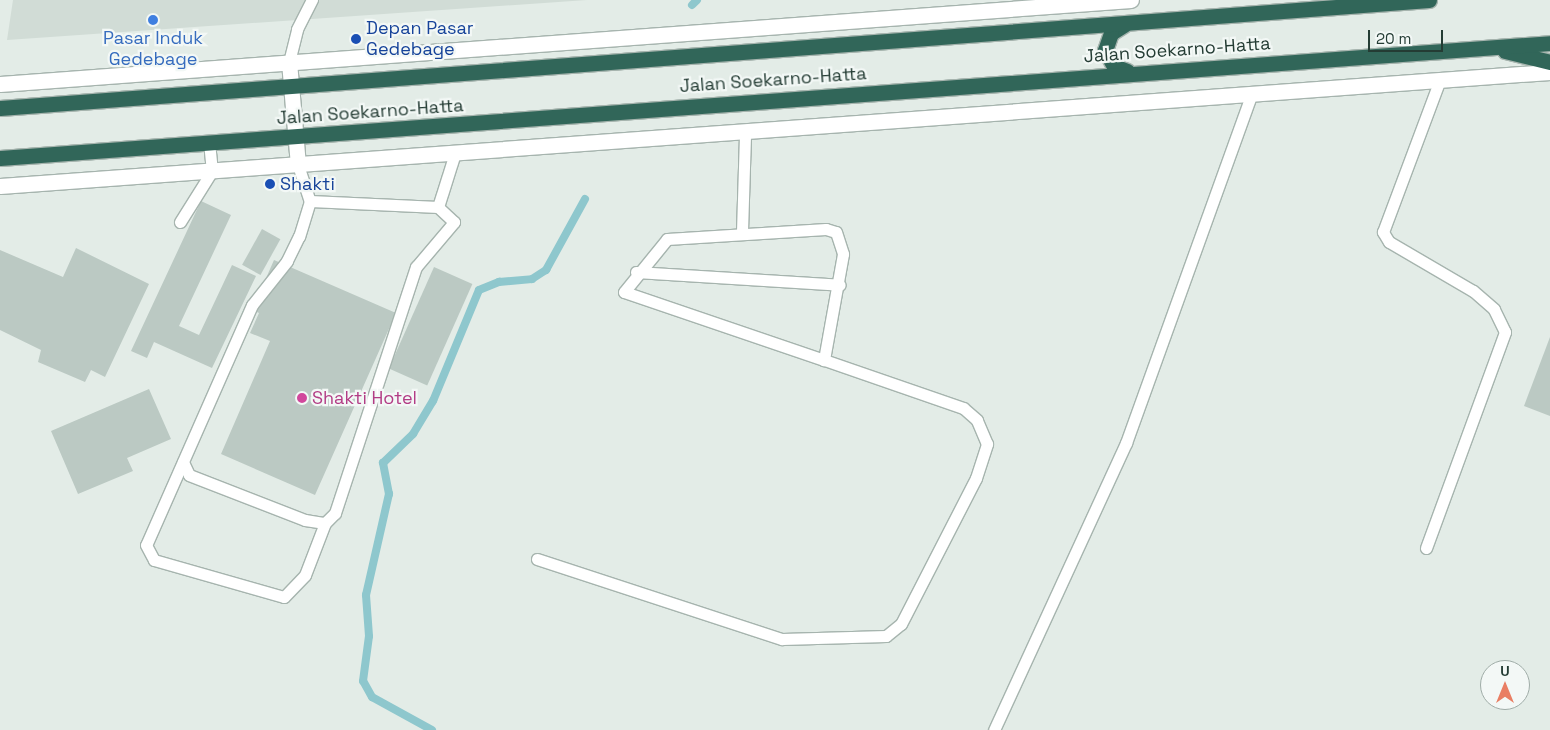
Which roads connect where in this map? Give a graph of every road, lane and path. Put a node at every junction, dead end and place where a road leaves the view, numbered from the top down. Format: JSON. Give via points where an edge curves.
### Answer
{"nodes":[{"id":1,"x":312,"y":0,"type":"edge"},
{"id":2,"x":1131,"y":0,"type":"edge"},
{"id":3,"x":1274,"y":0,"type":"edge"},
{"id":4,"x":1429,"y":0,"type":"edge"},
{"id":5,"x":978,"y":6,"type":"edge"},
{"id":6,"x":1254,"y":13,"type":"junction"},
{"id":7,"x":1126,"y":24,"type":"junction"},
{"id":8,"x":1550,"y":43,"type":"edge"},
{"id":9,"x":1491,"y":47,"type":"junction"},
{"id":10,"x":289,"y":62,"type":"junction"},
{"id":11,"x":1550,"y":62,"type":"edge"},
{"id":12,"x":1131,"y":71,"type":"junction"},
{"id":13,"x":1550,"y":72,"type":"edge"},
{"id":14,"x":1438,"y":82,"type":"junction"},
{"id":15,"x":0,"y":84,"type":"edge"},
{"id":16,"x":292,"y":87,"type":"junction"},
{"id":17,"x":1251,"y":95,"type":"junction"},
{"id":18,"x":0,"y":108,"type":"edge"},
{"id":19,"x":745,"y":133,"type":"junction"},
{"id":20,"x":295,"y":137,"type":"junction"},
{"id":21,"x":209,"y":144,"type":"junction"},
{"id":22,"x":455,"y":154,"type":"junction"},
{"id":23,"x":34,"y":156,"type":"junction"},
{"id":24,"x":0,"y":158,"type":"edge"},
{"id":25,"x":0,"y":164,"type":"edge"},
{"id":26,"x":298,"y":165,"type":"junction"},
{"id":27,"x":212,"y":171,"type":"junction"},
{"id":28,"x":0,"y":186,"type":"edge"},
{"id":29,"x":310,"y":201,"type":"junction"},
{"id":30,"x":438,"y":207,"type":"junction"},
{"id":31,"x":180,"y":222,"type":"dead end"},
{"id":32,"x":742,"y":231,"type":"junction"},
{"id":33,"x":636,"y":272,"type":"junction"},
{"id":34,"x":840,"y":284,"type":"junction"},
{"id":35,"x":824,"y":360,"type":"junction"},
{"id":36,"x":183,"y":462,"type":"junction"},
{"id":37,"x":325,"y":523,"type":"junction"},
{"id":38,"x":1426,"y":548,"type":"dead end"},
{"id":39,"x":537,"y":559,"type":"dead end"},
{"id":40,"x":994,"y":730,"type":"edge"}],
"edges":[{"from":1,"to":10,"type":"lane","via":[[297,30]]},
{"from":2,"to":5,"type":"main road"},
{"from":3,"to":6,"type":"highway"},
{"from":4,"to":6,"type":"highway","name":"Jalan Soekarno-Hatta"},
{"from":5,"to":10,"type":"main road"},
{"from":6,"to":7,"type":"highway","name":"Jalan Soekarno-Hatta"},
{"from":7,"to":12,"type":"highway","via":[[1111,33],[1105,50],[1114,66]]},
{"from":7,"to":16,"type":"highway","name":"Jalan Soekarno-Hatta"},
{"from":8,"to":9,"type":"highway","name":"Jalan Soekarno-Hatta"},
{"from":9,"to":11,"type":"highway"},
{"from":9,"to":12,"type":"highway","name":"Jalan Soekarno-Hatta"},
{"from":10,"to":15,"type":"main road"},
{"from":10,"to":16,"type":"main road"},
{"from":12,"to":20,"type":"highway","name":"Jalan Soekarno-Hatta"},
{"from":13,"to":14,"type":"main road"},
{"from":14,"to":17,"type":"main road"},
{"from":14,"to":38,"type":"lane","via":[[1383,232],[1389,242],[1473,291],[1494,309],[1505,332]]},
{"from":16,"to":18,"type":"highway","name":"Jalan Soekarno-Hatta"},
{"from":16,"to":20,"type":"main road"},
{"from":17,"to":19,"type":"main road"},
{"from":17,"to":40,"type":"lane","via":[[1126,443]]},
{"from":19,"to":22,"type":"main road"},
{"from":19,"to":32,"type":"lane"},
{"from":20,"to":21,"type":"highway","name":"Jalan Soekarno-Hatta"},
{"from":20,"to":26,"type":"main road"},
{"from":21,"to":23,"type":"highway","name":"Jalan Soekarno-Hatta"},
{"from":21,"to":27,"type":"lane"},
{"from":22,"to":26,"type":"main road"},
{"from":22,"to":30,"type":"lane"},
{"from":23,"to":24,"type":"highway","name":"Jalan Soekarno-Hatta"},
{"from":23,"to":25,"type":"highway"},
{"from":26,"to":27,"type":"main road"},
{"from":26,"to":29,"type":"lane"},
{"from":27,"to":28,"type":"main road"},
{"from":27,"to":31,"type":"lane"},
{"from":29,"to":30,"type":"lane"},
{"from":29,"to":36,"type":"lane","via":[[287,261],[252,305]]},
{"from":30,"to":37,"type":"lane","via":[[454,222],[416,267],[341,497]]},
{"from":32,"to":33,"type":"lane","via":[[667,240]]},
{"from":32,"to":34,"type":"lane","via":[[836,232],[843,254]]},
{"from":33,"to":34,"type":"lane"},
{"from":33,"to":35,"type":"lane","via":[[624,292]]},
{"from":34,"to":35,"type":"lane"},
{"from":35,"to":39,"type":"lane","via":[[963,408],[977,420],[987,444],[976,478],[901,624],[886,636],[782,639]]},
{"from":36,"to":37,"type":"lane","via":[[189,475],[305,520]]},
{"from":36,"to":37,"type":"lane","via":[[146,545],[154,560],[284,597],[305,575]]}]}
